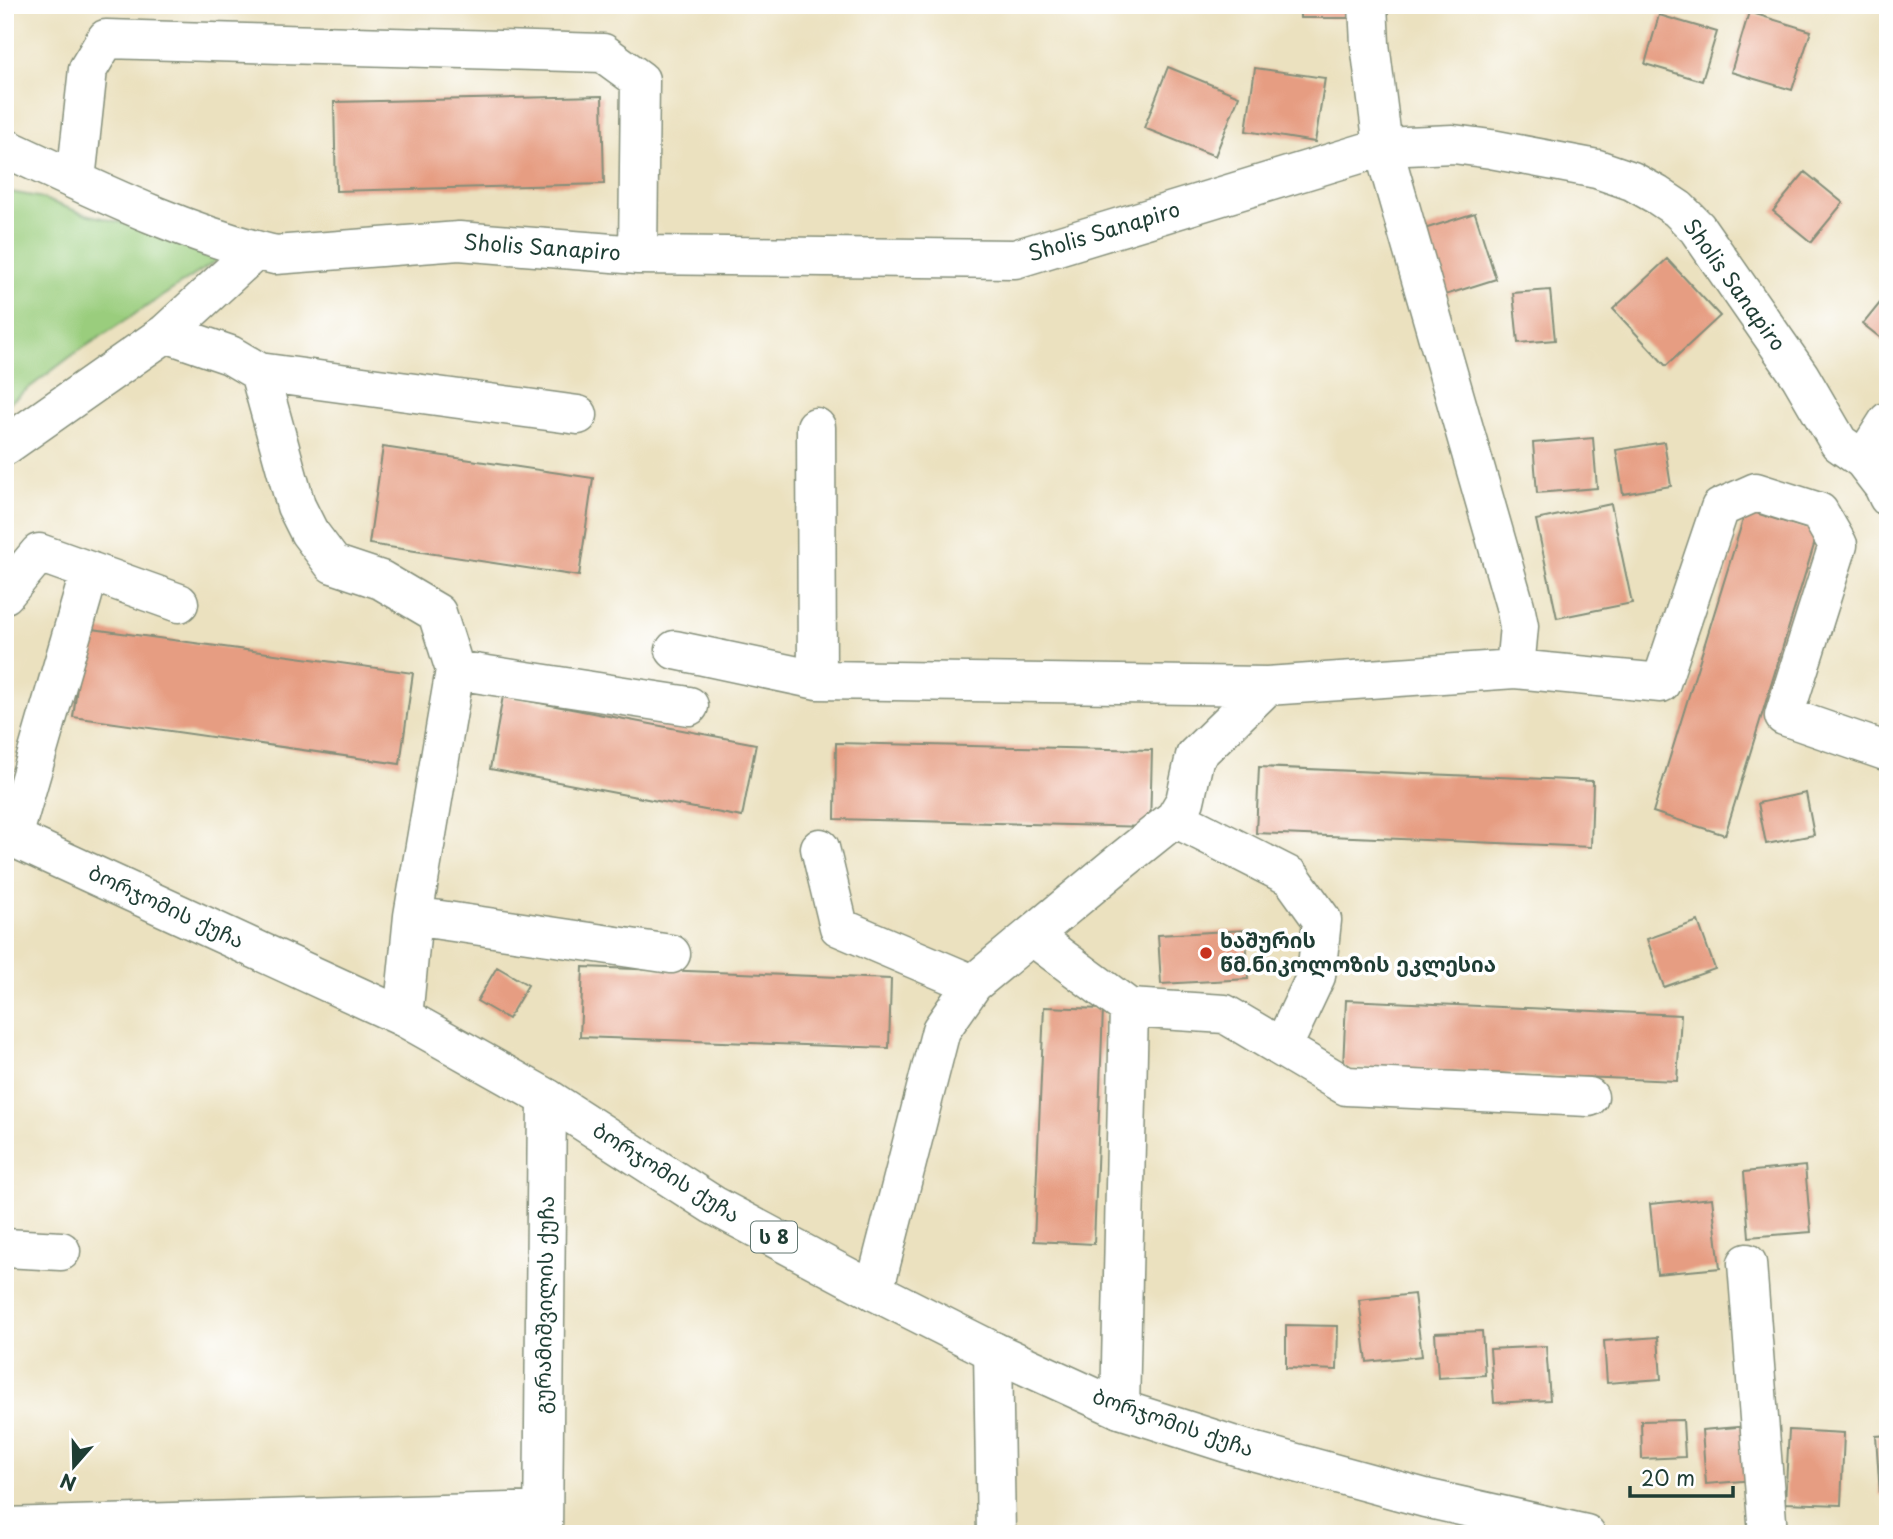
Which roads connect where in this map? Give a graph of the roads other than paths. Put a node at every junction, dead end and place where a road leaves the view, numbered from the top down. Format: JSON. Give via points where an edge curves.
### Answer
{"nodes":[{"id":1,"x":1368,"y":5,"type":"edge"},
{"id":2,"x":1383,"y":147,"type":"junction"},
{"id":3,"x":5,"y":151,"type":"edge"},
{"id":4,"x":76,"y":180,"type":"junction"},
{"id":5,"x":256,"y":251,"type":"junction"},
{"id":6,"x":638,"y":255,"type":"junction"},
{"id":7,"x":166,"y":333,"type":"junction"},
{"id":8,"x":259,"y":372,"type":"junction"},
{"id":9,"x":578,"y":415,"type":"dead end"},
{"id":10,"x":1888,"y":421,"type":"edge"},
{"id":11,"x":816,"y":427,"type":"dead end"},
{"id":12,"x":5,"y":446,"type":"edge"},
{"id":13,"x":1875,"y":469,"type":"edge"},
{"id":14,"x":1888,"y":497,"type":"edge"},
{"id":15,"x":90,"y":571,"type":"junction"},
{"id":16,"x":5,"y":594,"type":"edge"},
{"id":17,"x":178,"y":603,"type":"dead end"},
{"id":18,"x":675,"y":650,"type":"dead end"},
{"id":19,"x":1515,"y":668,"type":"junction"},
{"id":20,"x":456,"y":670,"type":"junction"},
{"id":21,"x":817,"y":680,"type":"junction"},
{"id":22,"x":1267,"y":686,"type":"junction"},
{"id":23,"x":689,"y":706,"type":"dead end"},
{"id":24,"x":1888,"y":751,"type":"edge"},
{"id":25,"x":1175,"y":818,"type":"junction"},
{"id":26,"x":9,"y":835,"type":"edge"},
{"id":27,"x":820,"y":848,"type":"dead end"},
{"id":28,"x":412,"y":916,"type":"junction"},
{"id":29,"x":1032,"y":936,"type":"junction"},
{"id":30,"x":671,"y":954,"type":"dead end"},
{"id":31,"x":973,"y":984,"type":"junction"},
{"id":32,"x":1129,"y":1008,"type":"junction"},
{"id":33,"x":403,"y":1017,"type":"junction"},
{"id":34,"x":1282,"y":1048,"type":"junction"},
{"id":35,"x":1589,"y":1097,"type":"dead end"},
{"id":36,"x":547,"y":1098,"type":"junction"},
{"id":37,"x":5,"y":1248,"type":"edge"},
{"id":38,"x":61,"y":1251,"type":"dead end"},
{"id":39,"x":1747,"y":1262,"type":"dead end"},
{"id":40,"x":874,"y":1291,"type":"junction"},
{"id":41,"x":993,"y":1352,"type":"junction"},
{"id":42,"x":1119,"y":1409,"type":"junction"},
{"id":43,"x":543,"y":1522,"type":"edge"},
{"id":44,"x":5,"y":1527,"type":"edge"},
{"id":45,"x":996,"y":1534,"type":"edge"},
{"id":46,"x":1586,"y":1534,"type":"edge"},
{"id":47,"x":1768,"y":1534,"type":"edge"}],
"edges":[{"from":1,"to":2,"type":"main road"},
{"from":2,"to":6,"type":"main road","name":"Sholis Sanapiro","via":[[1015,259]]},
{"from":2,"to":13,"type":"main road","name":"Sholis Sanapiro","via":[[1453,144],[1491,149],[1597,169],[1657,195],[1698,228],[1800,376],[1839,443]]},
{"from":2,"to":19,"type":"main road","via":[[1515,606],[1519,626]]},
{"from":3,"to":4,"type":"main road","name":"Sholis Sanapiro"},
{"from":4,"to":5,"type":"main road","name":"Sholis Sanapiro","via":[[145,212]]},
{"from":4,"to":6,"type":"main road","via":[[88,69],[106,39],[603,54],[640,80]]},
{"from":5,"to":6,"type":"main road","name":"Sholis Sanapiro","via":[[275,255],[459,241]]},
{"from":5,"to":7,"type":"main road"},
{"from":7,"to":8,"type":"main road","via":[[230,355]]},
{"from":7,"to":12,"type":"main road"},
{"from":8,"to":9,"type":"main road"},
{"from":8,"to":20,"type":"main road","via":[[296,506],[309,532],[333,564],[381,580],[436,613]]},
{"from":10,"to":13,"type":"main road"},
{"from":11,"to":21,"type":"main road"},
{"from":13,"to":14,"type":"main road","name":"Sholis Sanapiro"},
{"from":15,"to":16,"type":"main road","via":[[39,553]]},
{"from":15,"to":17,"type":"main road"},
{"from":15,"to":26,"type":"main road"},
{"from":18,"to":21,"type":"main road"},
{"from":19,"to":22,"type":"main road"},
{"from":19,"to":24,"type":"main road","via":[[1661,683],[1720,508],[1756,492],[1819,512],[1838,545],[1784,716]]},
{"from":20,"to":23,"type":"main road"},
{"from":20,"to":28,"type":"main road"},
{"from":21,"to":22,"type":"main road"},
{"from":22,"to":25,"type":"main road","via":[[1195,756],[1185,801]]},
{"from":25,"to":29,"type":"main road"},
{"from":25,"to":34,"type":"main road","via":[[1291,877],[1322,920],[1316,975]]},
{"from":26,"to":33,"type":"main road","name":"ბორჯომის ქუჩა","number":"ს 8"},
{"from":27,"to":31,"type":"main road","via":[[839,926]]},
{"from":28,"to":30,"type":"main road"},
{"from":28,"to":33,"type":"main road"},
{"from":29,"to":31,"type":"main road"},
{"from":29,"to":32,"type":"main road"},
{"from":31,"to":40,"type":"main road","via":[[941,1030]]},
{"from":32,"to":34,"type":"main road","via":[[1225,1014]]},
{"from":32,"to":42,"type":"main road"},
{"from":33,"to":36,"type":"main road","name":"ბორჯომის ქუჩა","number":"ს 8"},
{"from":34,"to":35,"type":"main road","via":[[1346,1086]]},
{"from":36,"to":40,"type":"main road","name":"ბორჯომის ქუჩა","number":"ს 8","via":[[713,1205]]},
{"from":36,"to":43,"type":"main road","name":"გურამიშვილის ქუჩა"},
{"from":37,"to":38,"type":"main road"},
{"from":39,"to":47,"type":"main road"},
{"from":40,"to":41,"type":"main road","name":"ბორჯომის ქუჩა","number":"ს 8"},
{"from":41,"to":42,"type":"main road","name":"ბორჯომის ქუჩა","number":"ს 8"},
{"from":41,"to":45,"type":"main road"},
{"from":42,"to":46,"type":"main road","name":"ბორჯომის ქუჩა","number":"ს 8","via":[[1245,1450],[1425,1498]]},
{"from":43,"to":44,"type":"main road","name":"გურამიშვილის ქუჩა"}]}
